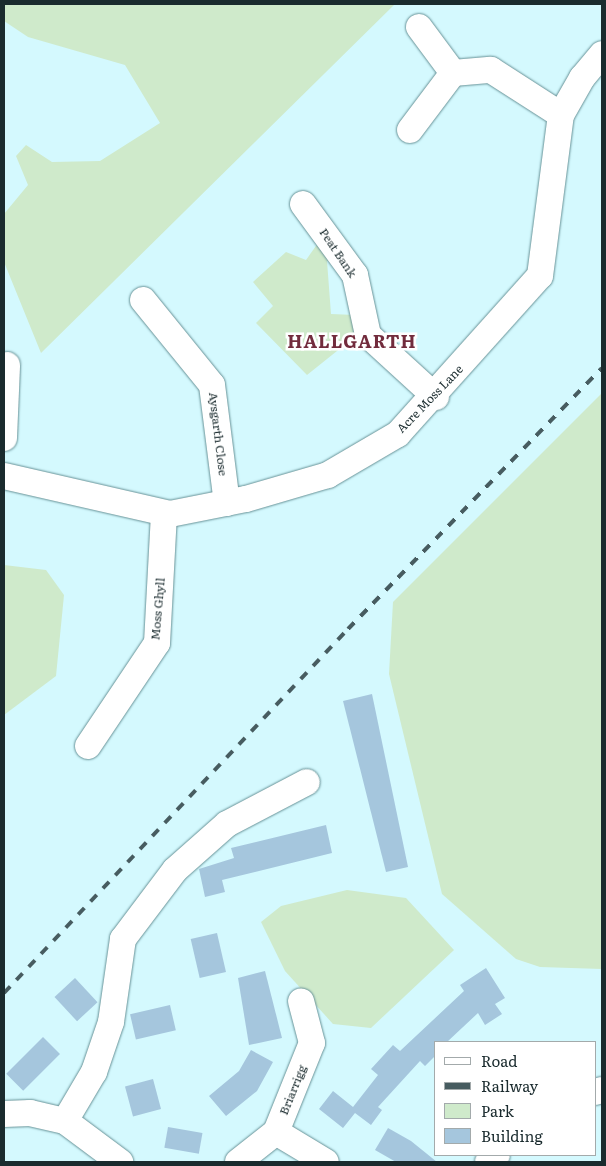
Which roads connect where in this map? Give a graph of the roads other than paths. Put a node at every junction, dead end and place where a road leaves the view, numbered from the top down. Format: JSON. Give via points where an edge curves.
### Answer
{"nodes":[{"id":1,"x":419,"y":27,"type":"dead end"},
{"id":2,"x":602,"y":54,"type":"edge"},
{"id":3,"x":454,"y":73,"type":"junction"},
{"id":4,"x":561,"y":115,"type":"junction"},
{"id":5,"x":410,"y":130,"type":"dead end"},
{"id":6,"x":303,"y":204,"type":"dead end"},
{"id":7,"x":143,"y":300,"type":"dead end"},
{"id":8,"x":7,"y":365,"type":"dead end"},
{"id":9,"x":436,"y":396,"type":"junction"},
{"id":10,"x":4,"y":438,"type":"edge"},
{"id":11,"x":4,"y":476,"type":"edge"},
{"id":12,"x":227,"y":503,"type":"junction"},
{"id":13,"x":164,"y":512,"type":"junction"},
{"id":14,"x":88,"y":746,"type":"dead end"},
{"id":15,"x":307,"y":782,"type":"dead end"},
{"id":16,"x":301,"y":1001,"type":"dead end"},
{"id":17,"x":4,"y":1114,"type":"edge"},
{"id":18,"x":65,"y":1121,"type":"junction"},
{"id":19,"x":276,"y":1132,"type":"junction"},
{"id":20,"x":120,"y":1162,"type":"edge"},
{"id":21,"x":238,"y":1162,"type":"edge"},
{"id":22,"x":326,"y":1162,"type":"edge"}],
"edges":[{"from":1,"to":3,"type":"street"},
{"from":2,"to":4,"type":"street","name":"Acre Moss Lane","via":[[582,78]]},
{"from":3,"to":4,"type":"street","via":[[491,70]]},
{"from":3,"to":5,"type":"street"},
{"from":4,"to":9,"type":"street","name":"Acre Moss Lane","via":[[540,276]]},
{"from":6,"to":9,"type":"street","name":"Peat Bank","via":[[355,275],[368,335]]},
{"from":7,"to":12,"type":"street","name":"Aysgarth Close","via":[[212,385]]},
{"from":8,"to":10,"type":"street"},
{"from":9,"to":12,"type":"street","name":"Acre Moss Lane","via":[[398,434],[328,475]]},
{"from":11,"to":13,"type":"street","name":"Acre Moss Lane"},
{"from":12,"to":13,"type":"street","name":"Acre Moss Lane"},
{"from":13,"to":14,"type":"street","name":"Moss Ghyll","via":[[157,643]]},
{"from":15,"to":18,"type":"street","via":[[226,824],[175,870],[123,939],[111,1022],[94,1072]]},
{"from":16,"to":19,"type":"street","name":"Briarrigg","via":[[312,1043]]},
{"from":17,"to":18,"type":"street","via":[[30,1113]]},
{"from":18,"to":20,"type":"street"},
{"from":19,"to":21,"type":"street","name":"Briarrigg"},
{"from":19,"to":22,"type":"street"}]}
